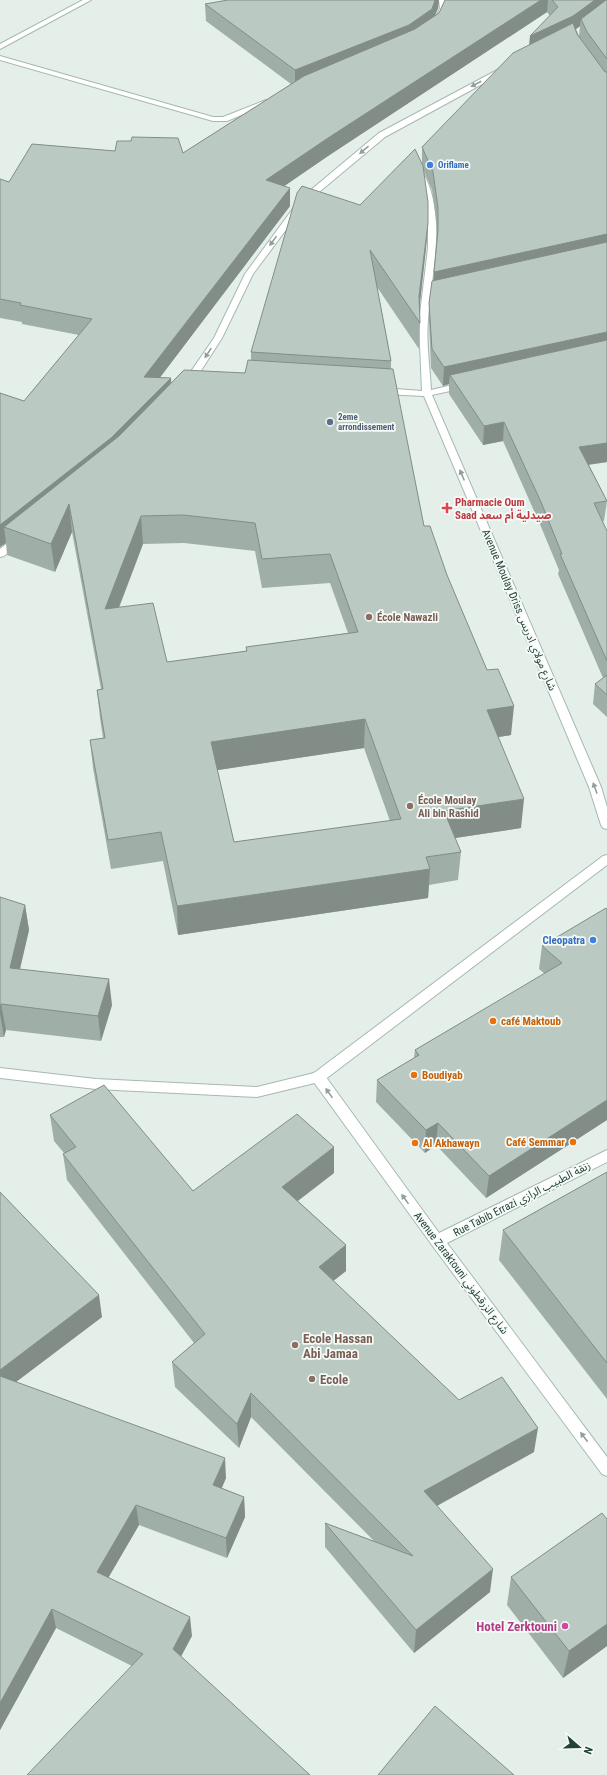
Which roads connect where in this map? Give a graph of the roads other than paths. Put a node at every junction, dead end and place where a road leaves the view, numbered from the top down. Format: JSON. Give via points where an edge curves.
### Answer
{"nodes":[{"id":1,"x":88,"y":0,"type":"edge"},
{"id":2,"x":442,"y":0,"type":"edge"},
{"id":3,"x":434,"y":28,"type":"edge"},
{"id":4,"x":0,"y":47,"type":"edge"},
{"id":5,"x":0,"y":58,"type":"edge"},
{"id":6,"x":512,"y":66,"type":"edge"},
{"id":7,"x":274,"y":100,"type":"edge"},
{"id":8,"x":414,"y":161,"type":"edge"},
{"id":9,"x":472,"y":384,"type":"edge"},
{"id":10,"x":184,"y":390,"type":"edge"},
{"id":11,"x":372,"y":390,"type":"edge"},
{"id":12,"x":427,"y":394,"type":"junction"},
{"id":13,"x":28,"y":532,"type":"edge"},
{"id":14,"x":0,"y":554,"type":"edge"},
{"id":15,"x":607,"y":825,"type":"edge"},
{"id":16,"x":607,"y":860,"type":"edge"},
{"id":17,"x":0,"y":1073,"type":"edge"},
{"id":18,"x":318,"y":1077,"type":"junction"},
{"id":19,"x":607,"y":1156,"type":"edge"},
{"id":20,"x":437,"y":1242,"type":"junction"},
{"id":21,"x":607,"y":1469,"type":"edge"}],
"edges":[{"from":1,"to":4,"type":"street"},
{"from":2,"to":3,"type":"street","via":[[443,8]]},
{"from":5,"to":7,"type":"street","via":[[213,119],[224,119]]},
{"from":6,"to":10,"type":"street","one_way":true,"via":[[382,135],[303,201],[250,274],[195,379]]},
{"from":8,"to":12,"type":"street","name":"Avenue Moulay Driss شارع مولاي ادريس","via":[[427,190],[432,226],[430,296],[423,322]]},
{"from":9,"to":12,"type":"street"},
{"from":11,"to":12,"type":"street"},
{"from":15,"to":12,"type":"street","name":"Avenue Moulay Driss شارع مولاي ادريس","one_way":true,"via":[[595,787]]},
{"from":13,"to":14,"type":"street"},
{"from":16,"to":18,"type":"street"},
{"from":17,"to":18,"type":"street","via":[[96,1084],[257,1092]]},
{"from":20,"to":18,"type":"street","name":"Avenue Zaraktouni شارع الزرقطوني","one_way":true},
{"from":19,"to":20,"type":"street","name":"Rue Tabib Errazi زنقة الطبيب الرازي"},
{"from":21,"to":20,"type":"street","name":"Avenue Zaraktouni شارع الزرقطوني","one_way":true}]}
